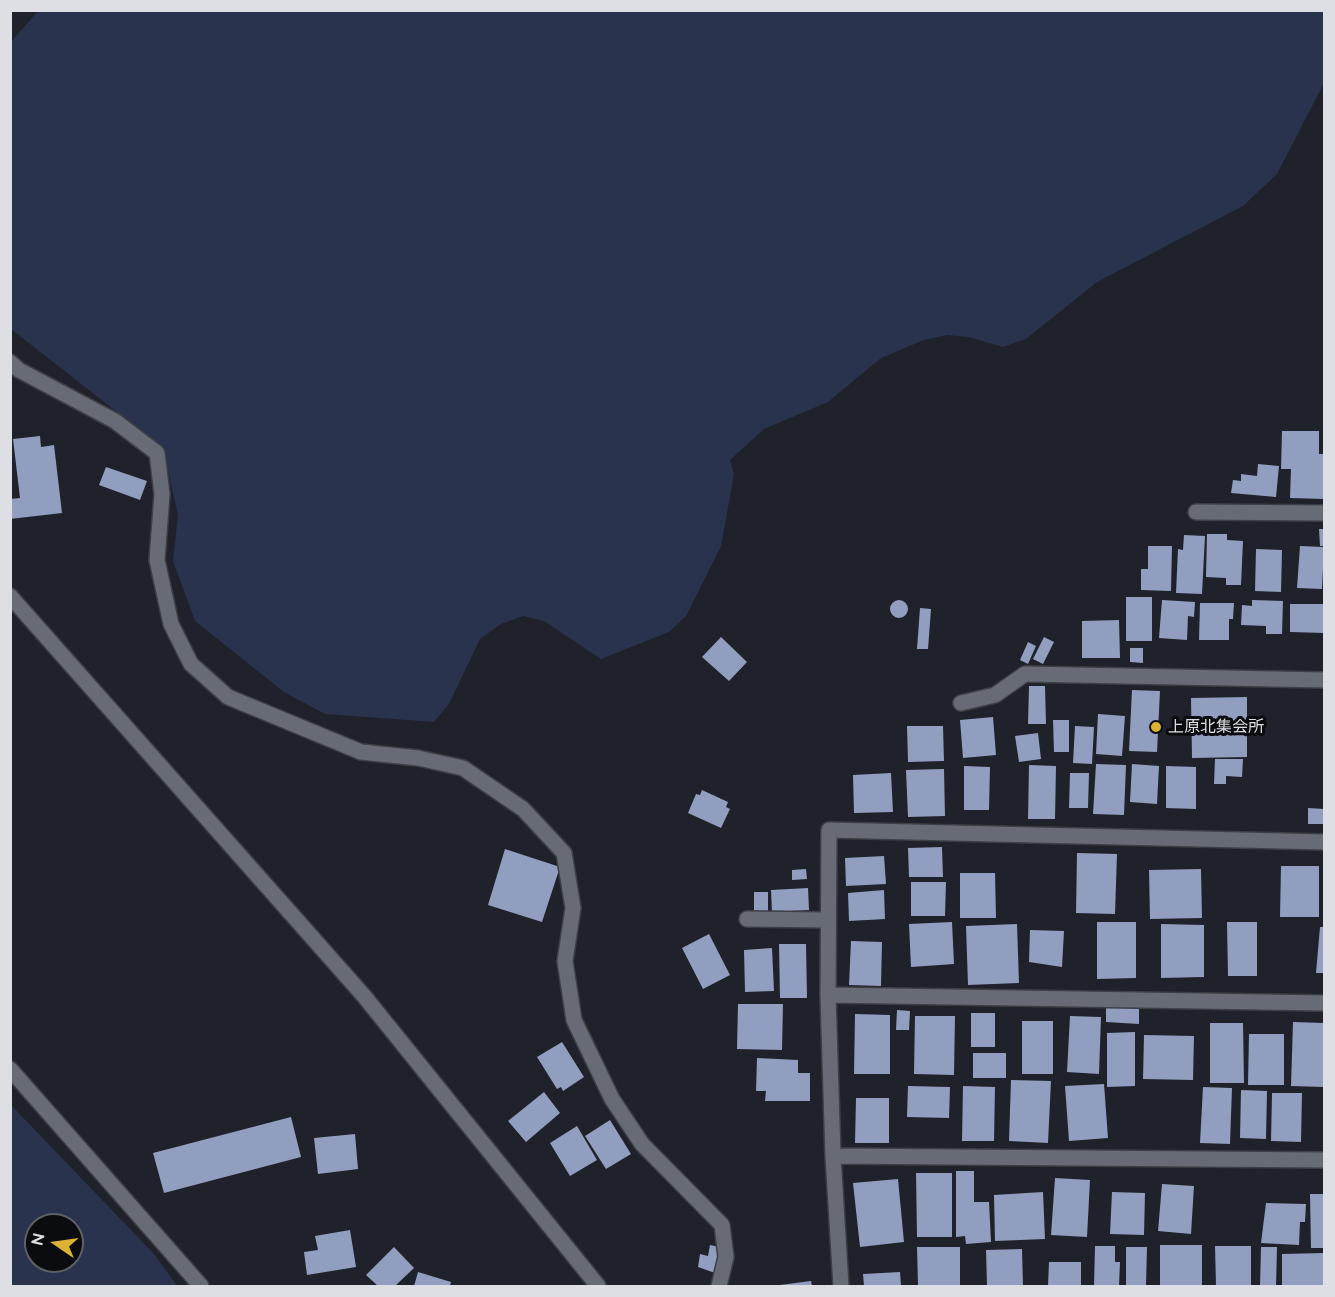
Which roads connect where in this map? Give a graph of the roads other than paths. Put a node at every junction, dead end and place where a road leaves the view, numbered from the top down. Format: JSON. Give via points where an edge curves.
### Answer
{"nodes":[{"id":1,"x":10,"y":362,"type":"edge"},
{"id":2,"x":1196,"y":512,"type":"dead end"},
{"id":3,"x":1324,"y":513,"type":"edge"},
{"id":4,"x":10,"y":596,"type":"edge"},
{"id":5,"x":1324,"y":680,"type":"edge"},
{"id":6,"x":961,"y":703,"type":"dead end"},
{"id":7,"x":1324,"y":842,"type":"edge"},
{"id":8,"x":747,"y":919,"type":"dead end"},
{"id":9,"x":828,"y":920,"type":"junction"},
{"id":10,"x":828,"y":995,"type":"junction"},
{"id":11,"x":1324,"y":1003,"type":"edge"},
{"id":12,"x":10,"y":1069,"type":"edge"},
{"id":13,"x":833,"y":1156,"type":"junction"},
{"id":14,"x":1324,"y":1160,"type":"edge"},
{"id":15,"x":201,"y":1287,"type":"edge"},
{"id":16,"x":598,"y":1287,"type":"edge"},
{"id":17,"x":719,"y":1287,"type":"edge"},
{"id":18,"x":841,"y":1287,"type":"edge"}],
"edges":[{"from":1,"to":17,"type":"street","via":[[115,421],[157,453],[162,494],[157,561],[171,624],[191,664],[228,697],[361,752],[463,768],[523,809],[564,853],[573,908],[565,961],[574,1020],[612,1099],[642,1144],[722,1225],[726,1257]]},
{"from":2,"to":3,"type":"street"},
{"from":4,"to":16,"type":"street","via":[[364,996]]},
{"from":5,"to":6,"type":"street","via":[[1025,674],[995,695]]},
{"from":7,"to":9,"type":"street","via":[[829,830]]},
{"from":8,"to":9,"type":"street"},
{"from":9,"to":10,"type":"street"},
{"from":10,"to":11,"type":"street"},
{"from":10,"to":13,"type":"street"},
{"from":12,"to":15,"type":"street"},
{"from":13,"to":14,"type":"street"},
{"from":13,"to":18,"type":"street"}]}
